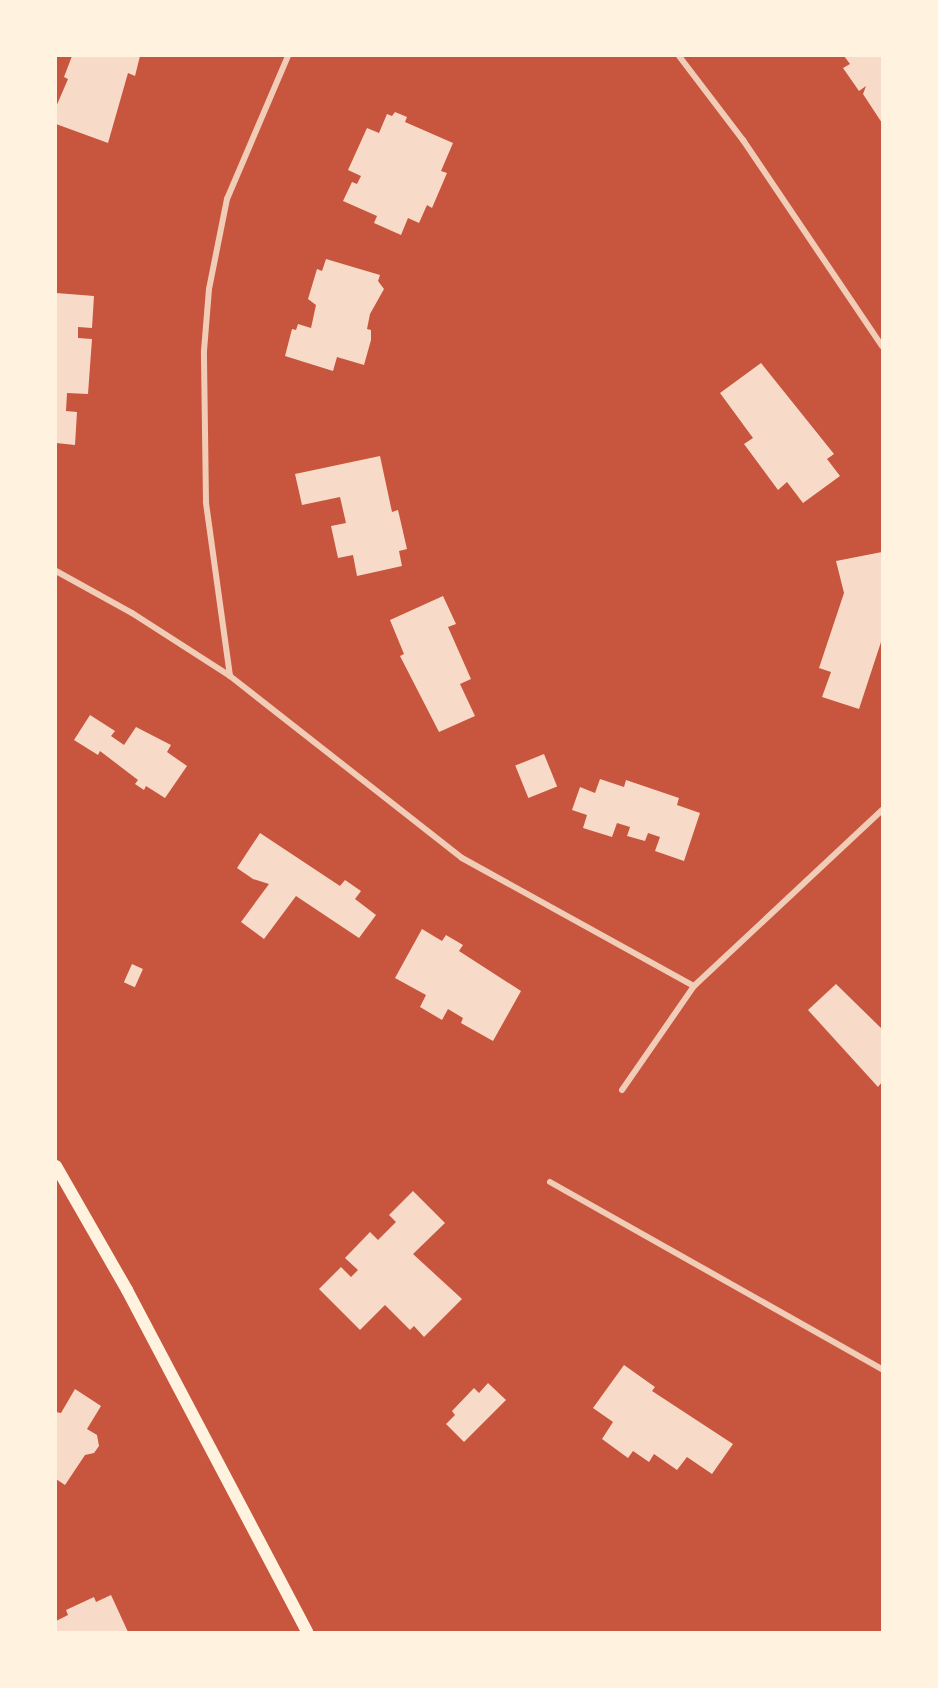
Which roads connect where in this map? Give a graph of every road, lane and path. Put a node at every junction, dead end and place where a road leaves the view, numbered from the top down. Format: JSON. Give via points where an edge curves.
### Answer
{"nodes":[{"id":1,"x":288,"y":56,"type":"edge"},
{"id":2,"x":679,"y":56,"type":"edge"},
{"id":3,"x":882,"y":346,"type":"edge"},
{"id":4,"x":56,"y":571,"type":"edge"},
{"id":5,"x":230,"y":676,"type":"junction"},
{"id":6,"x":882,"y":810,"type":"edge"},
{"id":7,"x":694,"y":986,"type":"junction"},
{"id":8,"x":622,"y":1090,"type":"dead end"},
{"id":9,"x":56,"y":1166,"type":"edge"},
{"id":10,"x":550,"y":1182,"type":"dead end"},
{"id":11,"x":882,"y":1369,"type":"edge"},
{"id":12,"x":307,"y":1632,"type":"edge"}],
"edges":[{"from":1,"to":5,"type":"street","via":[[226,199],[209,289],[204,351],[206,502]]},
{"from":2,"to":3,"type":"street","via":[[743,140]]},
{"from":4,"to":5,"type":"street","via":[[142,618]]},
{"from":5,"to":7,"type":"street","via":[[462,858]]},
{"from":6,"to":7,"type":"street"},
{"from":7,"to":8,"type":"street"},
{"from":9,"to":12,"type":"main road","via":[[127,1290]]},
{"from":10,"to":11,"type":"street"}]}
